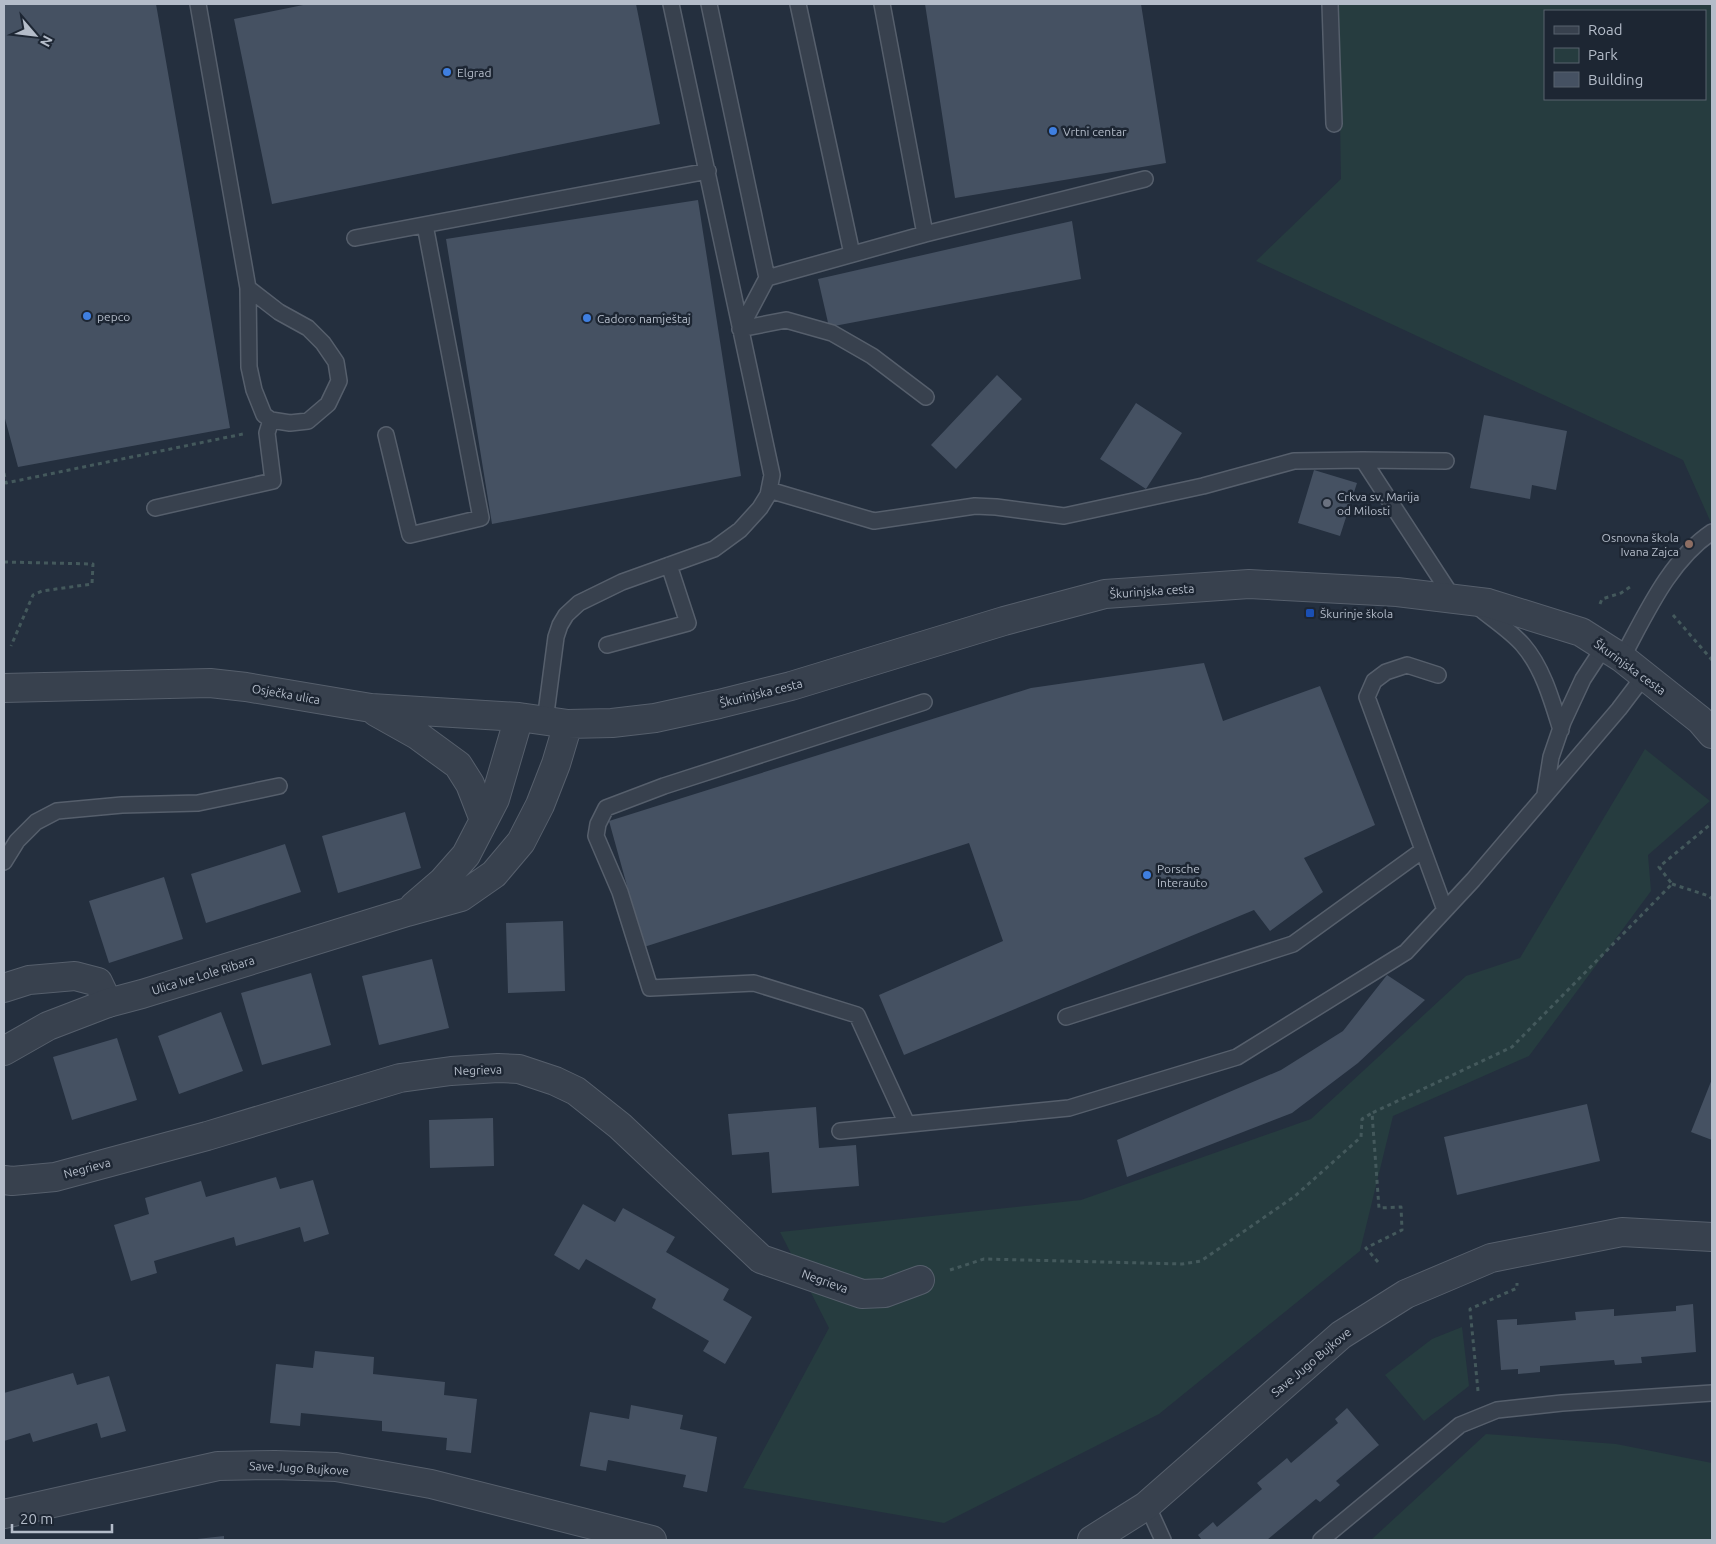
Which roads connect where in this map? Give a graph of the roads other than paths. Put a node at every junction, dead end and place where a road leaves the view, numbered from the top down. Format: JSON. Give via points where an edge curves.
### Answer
{"nodes":[{"id":1,"x":198,"y":4,"type":"edge"},
{"id":2,"x":671,"y":4,"type":"edge"},
{"id":3,"x":709,"y":4,"type":"edge"},
{"id":4,"x":798,"y":4,"type":"edge"},
{"id":5,"x":882,"y":4,"type":"edge"},
{"id":6,"x":1330,"y":4,"type":"edge"},
{"id":7,"x":1334,"y":124,"type":"dead end"},
{"id":8,"x":708,"y":172,"type":"junction"},
{"id":9,"x":1144,"y":179,"type":"dead end"},
{"id":10,"x":425,"y":225,"type":"junction"},
{"id":11,"x":925,"y":234,"type":"junction"},
{"id":12,"x":355,"y":238,"type":"dead end"},
{"id":13,"x":852,"y":254,"type":"junction"},
{"id":14,"x":767,"y":278,"type":"junction"},
{"id":15,"x":248,"y":288,"type":"junction"},
{"id":16,"x":740,"y":329,"type":"junction"},
{"id":17,"x":926,"y":397,"type":"dead end"},
{"id":18,"x":268,"y":417,"type":"junction"},
{"id":19,"x":386,"y":434,"type":"dead end"},
{"id":20,"x":1363,"y":460,"type":"junction"},
{"id":21,"x":1446,"y":461,"type":"dead end"},
{"id":22,"x":769,"y":490,"type":"junction"},
{"id":23,"x":155,"y":508,"type":"dead end"},
{"id":24,"x":1712,"y":532,"type":"edge"},
{"id":25,"x":669,"y":565,"type":"junction"},
{"id":26,"x":1462,"y":600,"type":"junction"},
{"id":27,"x":607,"y":645,"type":"dead end"},
{"id":28,"x":1613,"y":652,"type":"junction"},
{"id":29,"x":1438,"y":675,"type":"dead end"},
{"id":30,"x":1644,"y":676,"type":"junction"},
{"id":31,"x":4,"y":688,"type":"edge"},
{"id":32,"x":924,"y":702,"type":"dead end"},
{"id":33,"x":371,"y":708,"type":"junction"},
{"id":34,"x":518,"y":717,"type":"junction"},
{"id":35,"x":556,"y":722,"type":"junction"},
{"id":36,"x":1561,"y":730,"type":"junction"},
{"id":37,"x":1712,"y":734,"type":"edge"},
{"id":38,"x":279,"y":786,"type":"dead end"},
{"id":39,"x":1545,"y":794,"type":"junction"},
{"id":40,"x":484,"y":820,"type":"junction"},
{"id":41,"x":1423,"y":850,"type":"junction"},
{"id":42,"x":4,"y":862,"type":"edge"},
{"id":43,"x":1445,"y":910,"type":"junction"},
{"id":44,"x":407,"y":912,"type":"junction"},
{"id":45,"x":4,"y":988,"type":"edge"},
{"id":46,"x":108,"y":1003,"type":"junction"},
{"id":47,"x":1066,"y":1017,"type":"dead end"},
{"id":48,"x":4,"y":1051,"type":"edge"},
{"id":49,"x":907,"y":1124,"type":"junction"},
{"id":50,"x":840,"y":1131,"type":"dead end"},
{"id":51,"x":4,"y":1180,"type":"edge"},
{"id":52,"x":1712,"y":1237,"type":"edge"},
{"id":53,"x":920,"y":1280,"type":"road end"},
{"id":54,"x":1712,"y":1393,"type":"edge"},
{"id":55,"x":1146,"y":1506,"type":"junction"},
{"id":56,"x":4,"y":1514,"type":"edge"},
{"id":57,"x":652,"y":1540,"type":"edge"},
{"id":58,"x":1092,"y":1540,"type":"edge"},
{"id":59,"x":1163,"y":1540,"type":"edge"},
{"id":60,"x":1321,"y":1540,"type":"edge"}],
"edges":[{"from":1,"to":15,"type":"lane"},
{"from":2,"to":8,"type":"lane"},
{"from":3,"to":14,"type":"lane"},
{"from":4,"to":13,"type":"lane"},
{"from":5,"to":11,"type":"lane"},
{"from":6,"to":7,"type":"lane"},
{"from":8,"to":10,"type":"lane"},
{"from":8,"to":16,"type":"lane"},
{"from":9,"to":11,"type":"lane"},
{"from":10,"to":12,"type":"lane"},
{"from":10,"to":19,"type":"lane","via":[[481,518],[410,535]]},
{"from":11,"to":13,"type":"lane"},
{"from":13,"to":14,"type":"lane"},
{"from":14,"to":16,"type":"lane"},
{"from":15,"to":18,"type":"lane","via":[[249,366],[254,390]]},
{"from":15,"to":18,"type":"lane","via":[[279,312],[308,328],[323,343],[336,362],[339,381],[328,404],[308,421],[290,423]]},
{"from":16,"to":17,"type":"lane","via":[[786,320],[832,333],[872,356]]},
{"from":16,"to":22,"type":"lane","via":[[772,476]]},
{"from":18,"to":23,"type":"lane","via":[[273,481]]},
{"from":20,"to":21,"type":"lane"},
{"from":20,"to":22,"type":"lane","via":[[1294,461],[1203,486],[1064,516],[975,506],[874,521]]},
{"from":20,"to":26,"type":"lane"},
{"from":22,"to":25,"type":"lane","via":[[760,508],[733,535],[714,549]]},
{"from":24,"to":28,"type":"lane","via":[[1669,576]]},
{"from":25,"to":27,"type":"lane","via":[[688,623]]},
{"from":25,"to":35,"type":"lane","via":[[598,593],[579,603],[566,615],[556,637]]},
{"from":26,"to":28,"type":"street","name":"Škurinjska cesta","via":[[1488,603],[1581,632]]},
{"from":26,"to":35,"type":"street","name":"Škurinjska cesta","via":[[1397,592],[1248,584],[1105,594],[728,702],[655,718],[612,723]]},
{"from":26,"to":36,"type":"lane","via":[[1522,644],[1551,697]]},
{"from":28,"to":30,"type":"street","name":"Škurinjska cesta"},
{"from":28,"to":36,"type":"lane","via":[[1583,679]]},
{"from":29,"to":41,"type":"lane","via":[[1407,665],[1386,672],[1374,681],[1367,697]]},
{"from":30,"to":37,"type":"street","name":"Škurinjska cesta","via":[[1700,720]]},
{"from":30,"to":39,"type":"lane"},
{"from":31,"to":33,"type":"street","name":"Osječka ulica","via":[[210,683]]},
{"from":32,"to":49,"type":"lane","via":[[664,786],[606,808],[596,836],[620,892],[650,988],[754,983],[858,1015]]},
{"from":33,"to":34,"type":"street","name":"Osječka ulica"},
{"from":33,"to":40,"type":"street","via":[[417,735],[458,765],[470,784]]},
{"from":34,"to":35,"type":"street","name":"Osječka ulica"},
{"from":34,"to":40,"type":"street","name":"Ulica Ive Lole Ribara","via":[[495,798]]},
{"from":35,"to":44,"type":"street","name":"Ulica Ive Lole Ribara","via":[[556,764],[521,842],[494,874],[461,897]]},
{"from":36,"to":39,"type":"lane","via":[[1551,757]]},
{"from":38,"to":42,"type":"lane","via":[[198,803],[57,811],[36,822],[16,841]]},
{"from":39,"to":43,"type":"lane"},
{"from":40,"to":44,"type":"street","name":"Ulica Ive Lole Ribara","via":[[466,855]]},
{"from":41,"to":43,"type":"lane"},
{"from":41,"to":47,"type":"lane","via":[[1293,944]]},
{"from":43,"to":49,"type":"lane","via":[[1406,952],[1237,1057],[1069,1108]]},
{"from":44,"to":46,"type":"street","name":"Ulica Ive Lole Ribara"},
{"from":45,"to":46,"type":"street","via":[[29,980],[75,976],[98,982]]},
{"from":46,"to":48,"type":"street","name":"Ulica Ive Lole Ribara","via":[[48,1026]]},
{"from":49,"to":50,"type":"lane"},
{"from":51,"to":53,"type":"street","name":"Negrieva","via":[[55,1177],[207,1136],[400,1078],[451,1071],[518,1069],[576,1091],[620,1126],[761,1259],[862,1294],[885,1293]]},
{"from":52,"to":55,"type":"street","name":"Save Jugo Bujkove","via":[[1622,1232],[1491,1258],[1406,1294],[1341,1335]]},
{"from":54,"to":60,"type":"lane","via":[[1497,1410],[1460,1425]]},
{"from":55,"to":58,"type":"street","name":"Save Jugo Bujkove"},
{"from":55,"to":59,"type":"lane"},
{"from":56,"to":57,"type":"street","name":"Save Jugo Bujkove","via":[[218,1466],[336,1467],[431,1484]]}]}
